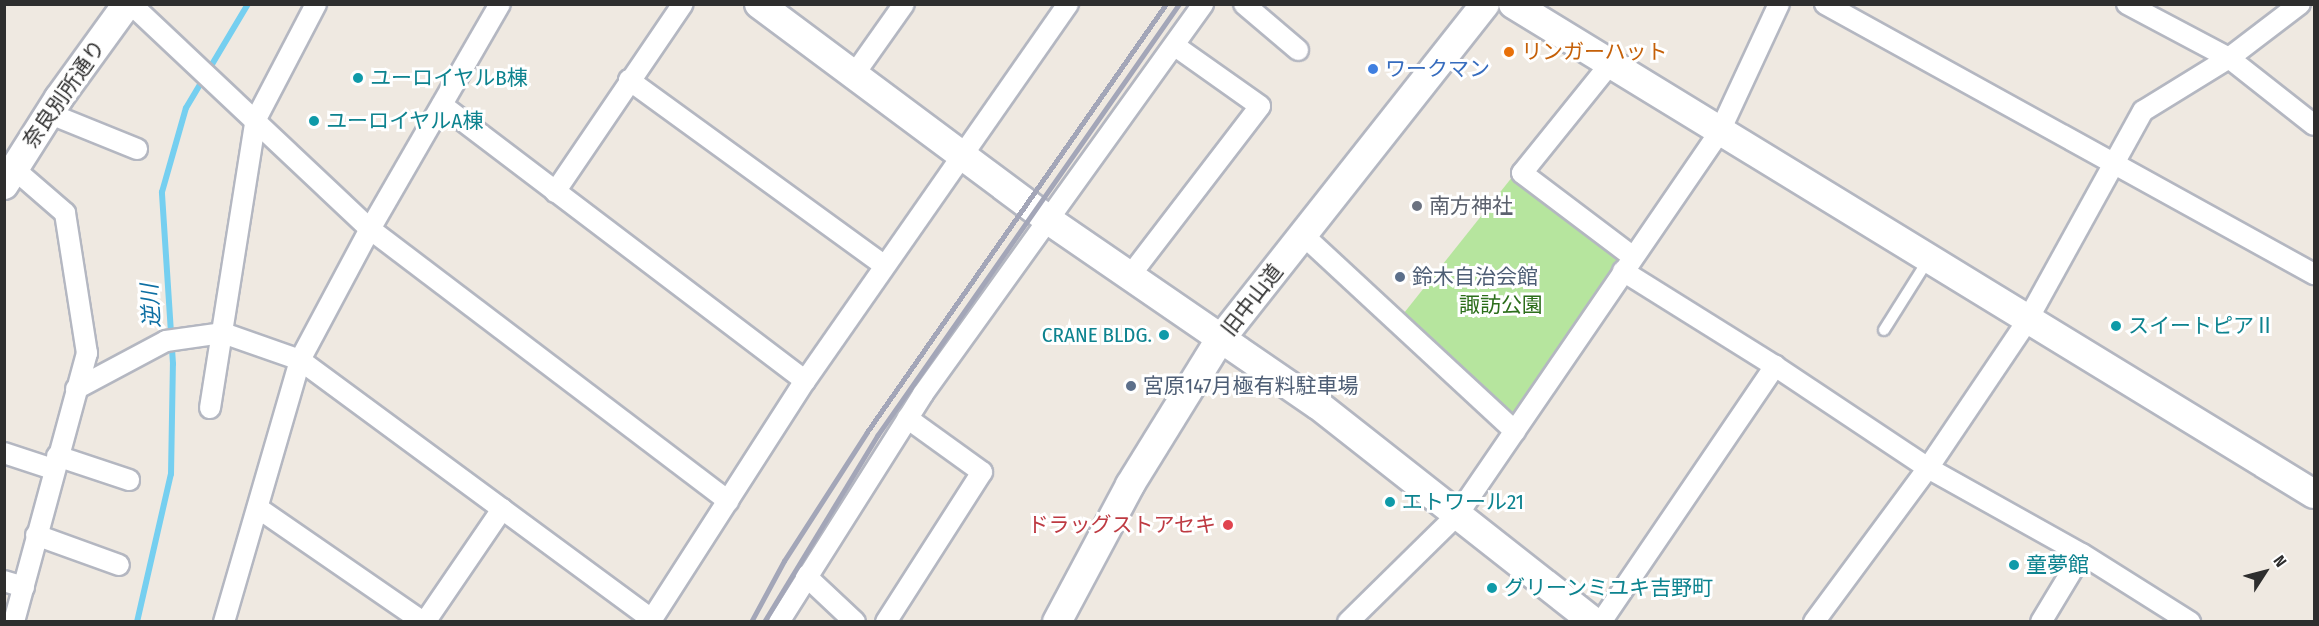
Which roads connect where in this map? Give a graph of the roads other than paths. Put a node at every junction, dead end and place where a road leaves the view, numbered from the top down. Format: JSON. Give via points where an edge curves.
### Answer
{"nodes":[{"id":1,"x":129,"y":4,"type":"edge"},
{"id":2,"x":316,"y":4,"type":"edge"},
{"id":3,"x":500,"y":4,"type":"edge"},
{"id":4,"x":684,"y":4,"type":"edge"},
{"id":5,"x":759,"y":4,"type":"edge"},
{"id":6,"x":904,"y":4,"type":"edge"},
{"id":7,"x":1068,"y":4,"type":"edge"},
{"id":8,"x":1203,"y":4,"type":"edge"},
{"id":9,"x":1244,"y":4,"type":"edge"},
{"id":10,"x":1485,"y":4,"type":"edge"},
{"id":11,"x":1513,"y":4,"type":"edge"},
{"id":12,"x":1779,"y":4,"type":"edge"},
{"id":13,"x":1825,"y":4,"type":"edge"},
{"id":14,"x":2127,"y":4,"type":"edge"},
{"id":15,"x":2300,"y":4,"type":"edge"},
{"id":16,"x":1173,"y":45,"type":"junction"},
{"id":17,"x":1298,"y":50,"type":"dead end"},
{"id":18,"x":2229,"y":58,"type":"junction"},
{"id":19,"x":1610,"y":64,"type":"junction"},
{"id":20,"x":853,"y":76,"type":"junction"},
{"id":21,"x":629,"y":80,"type":"junction"},
{"id":22,"x":442,"y":105,"type":"junction"},
{"id":23,"x":48,"y":113,"type":"junction"},
{"id":24,"x":256,"y":119,"type":"junction"},
{"id":25,"x":2314,"y":125,"type":"edge"},
{"id":26,"x":1720,"y":131,"type":"junction"},
{"id":27,"x":137,"y":149,"type":"dead end"},
{"id":28,"x":960,"y":155,"type":"junction"},
{"id":29,"x":2114,"y":164,"type":"junction"},
{"id":30,"x":9,"y":176,"type":"edge"},
{"id":31,"x":555,"y":192,"type":"junction"},
{"id":32,"x":1047,"y":219,"type":"junction"},
{"id":33,"x":370,"y":229,"type":"junction"},
{"id":34,"x":1303,"y":235,"type":"junction"},
{"id":35,"x":1928,"y":260,"type":"junction"},
{"id":36,"x":1628,"y":264,"type":"junction"},
{"id":37,"x":885,"y":266,"type":"junction"},
{"id":38,"x":2314,"y":274,"type":"edge"},
{"id":39,"x":1129,"y":277,"type":"junction"},
{"id":40,"x":2027,"y":321,"type":"junction"},
{"id":41,"x":1884,"y":330,"type":"dead end"},
{"id":42,"x":222,"y":333,"type":"junction"},
{"id":43,"x":1219,"y":341,"type":"junction"},
{"id":44,"x":300,"y":360,"type":"junction"},
{"id":45,"x":1775,"y":366,"type":"junction"},
{"id":46,"x":805,"y":381,"type":"junction"},
{"id":47,"x":76,"y":389,"type":"junction"},
{"id":48,"x":210,"y":408,"type":"dead end"},
{"id":49,"x":908,"y":418,"type":"junction"},
{"id":50,"x":1515,"y":430,"type":"junction"},
{"id":51,"x":4,"y":453,"type":"edge"},
{"id":52,"x":55,"y":463,"type":"junction"},
{"id":53,"x":1928,"y":468,"type":"junction"},
{"id":54,"x":129,"y":480,"type":"dead end"},
{"id":55,"x":2314,"y":494,"type":"edge"},
{"id":56,"x":728,"y":501,"type":"junction"},
{"id":57,"x":258,"y":508,"type":"junction"},
{"id":58,"x":502,"y":509,"type":"junction"},
{"id":59,"x":1458,"y":514,"type":"junction"},
{"id":60,"x":36,"y":535,"type":"junction"},
{"id":61,"x":2082,"y":554,"type":"junction"},
{"id":62,"x":119,"y":565,"type":"dead end"},
{"id":63,"x":806,"y":576,"type":"junction"},
{"id":64,"x":4,"y":581,"type":"edge"},
{"id":65,"x":24,"y":588,"type":"junction"},
{"id":66,"x":18,"y":620,"type":"edge"},
{"id":67,"x":651,"y":620,"type":"edge"},
{"id":68,"x":224,"y":621,"type":"edge"},
{"id":69,"x":424,"y":621,"type":"edge"},
{"id":70,"x":779,"y":621,"type":"edge"},
{"id":71,"x":855,"y":621,"type":"edge"},
{"id":72,"x":886,"y":621,"type":"edge"},
{"id":73,"x":1057,"y":621,"type":"edge"},
{"id":74,"x":1348,"y":621,"type":"edge"},
{"id":75,"x":1594,"y":621,"type":"edge"},
{"id":76,"x":1601,"y":621,"type":"edge"},
{"id":77,"x":1814,"y":621,"type":"edge"},
{"id":78,"x":2040,"y":621,"type":"edge"},
{"id":79,"x":2190,"y":621,"type":"edge"}],
"edges":[{"from":1,"to":23,"type":"street","name":"奈良別所通り"},
{"from":1,"to":24,"type":"street"},
{"from":2,"to":24,"type":"street"},
{"from":3,"to":22,"type":"street"},
{"from":4,"to":21,"type":"street"},
{"from":5,"to":20,"type":"street"},
{"from":6,"to":20,"type":"street"},
{"from":7,"to":28,"type":"street"},
{"from":8,"to":16,"type":"street"},
{"from":9,"to":17,"type":"street"},
{"from":10,"to":34,"type":"street","name":"旧中山道"},
{"from":11,"to":19,"type":"street"},
{"from":12,"to":26,"type":"street"},
{"from":13,"to":29,"type":"street"},
{"from":14,"to":18,"type":"street"},
{"from":15,"to":18,"type":"street"},
{"from":16,"to":32,"type":"street"},
{"from":16,"to":39,"type":"street","via":[[1260,106]]},
{"from":18,"to":25,"type":"street"},
{"from":18,"to":29,"type":"street","via":[[2143,111]]},
{"from":19,"to":26,"type":"street"},
{"from":19,"to":36,"type":"street","via":[[1522,173]]},
{"from":20,"to":28,"type":"street"},
{"from":21,"to":31,"type":"street"},
{"from":21,"to":37,"type":"street"},
{"from":22,"to":31,"type":"street"},
{"from":22,"to":33,"type":"street"},
{"from":23,"to":27,"type":"street"},
{"from":23,"to":30,"type":"street","name":"奈良別所通り"},
{"from":24,"to":33,"type":"street"},
{"from":24,"to":42,"type":"street"},
{"from":26,"to":35,"type":"street"},
{"from":26,"to":36,"type":"street"},
{"from":28,"to":32,"type":"street"},
{"from":28,"to":37,"type":"street"},
{"from":29,"to":38,"type":"street"},
{"from":29,"to":40,"type":"street"},
{"from":30,"to":47,"type":"street","via":[[65,213],[87,353]]},
{"from":31,"to":46,"type":"street"},
{"from":32,"to":39,"type":"street"},
{"from":32,"to":49,"type":"street"},
{"from":33,"to":44,"type":"street"},
{"from":33,"to":56,"type":"street"},
{"from":34,"to":43,"type":"street","name":"旧中山道"},
{"from":34,"to":50,"type":"street"},
{"from":35,"to":40,"type":"street"},
{"from":35,"to":41,"type":"lane"},
{"from":36,"to":45,"type":"street"},
{"from":36,"to":50,"type":"street"},
{"from":37,"to":46,"type":"street"},
{"from":39,"to":43,"type":"street"},
{"from":40,"to":53,"type":"street"},
{"from":40,"to":55,"type":"street"},
{"from":42,"to":44,"type":"street"},
{"from":42,"to":47,"type":"street","via":[[175,340]]},
{"from":42,"to":48,"type":"street"},
{"from":43,"to":59,"type":"street","via":[[1317,405]]},
{"from":43,"to":73,"type":"street","name":"旧中山道","via":[[1152,447]]},
{"from":44,"to":57,"type":"street"},
{"from":44,"to":58,"type":"street"},
{"from":45,"to":53,"type":"street"},
{"from":45,"to":76,"type":"street"},
{"from":46,"to":56,"type":"street"},
{"from":47,"to":52,"type":"street"},
{"from":49,"to":63,"type":"street"},
{"from":49,"to":72,"type":"street","via":[[982,471]]},
{"from":50,"to":59,"type":"street"},
{"from":51,"to":52,"type":"street"},
{"from":52,"to":54,"type":"street"},
{"from":52,"to":60,"type":"street"},
{"from":53,"to":61,"type":"street"},
{"from":53,"to":77,"type":"street"},
{"from":56,"to":67,"type":"street"},
{"from":57,"to":68,"type":"street"},
{"from":57,"to":69,"type":"street"},
{"from":58,"to":67,"type":"street"},
{"from":58,"to":69,"type":"street"},
{"from":59,"to":74,"type":"street"},
{"from":59,"to":75,"type":"street"},
{"from":60,"to":62,"type":"street"},
{"from":60,"to":65,"type":"street"},
{"from":61,"to":78,"type":"street"},
{"from":61,"to":79,"type":"street"},
{"from":63,"to":70,"type":"street"},
{"from":63,"to":71,"type":"street"},
{"from":64,"to":65,"type":"street"},
{"from":65,"to":66,"type":"street"}]}
